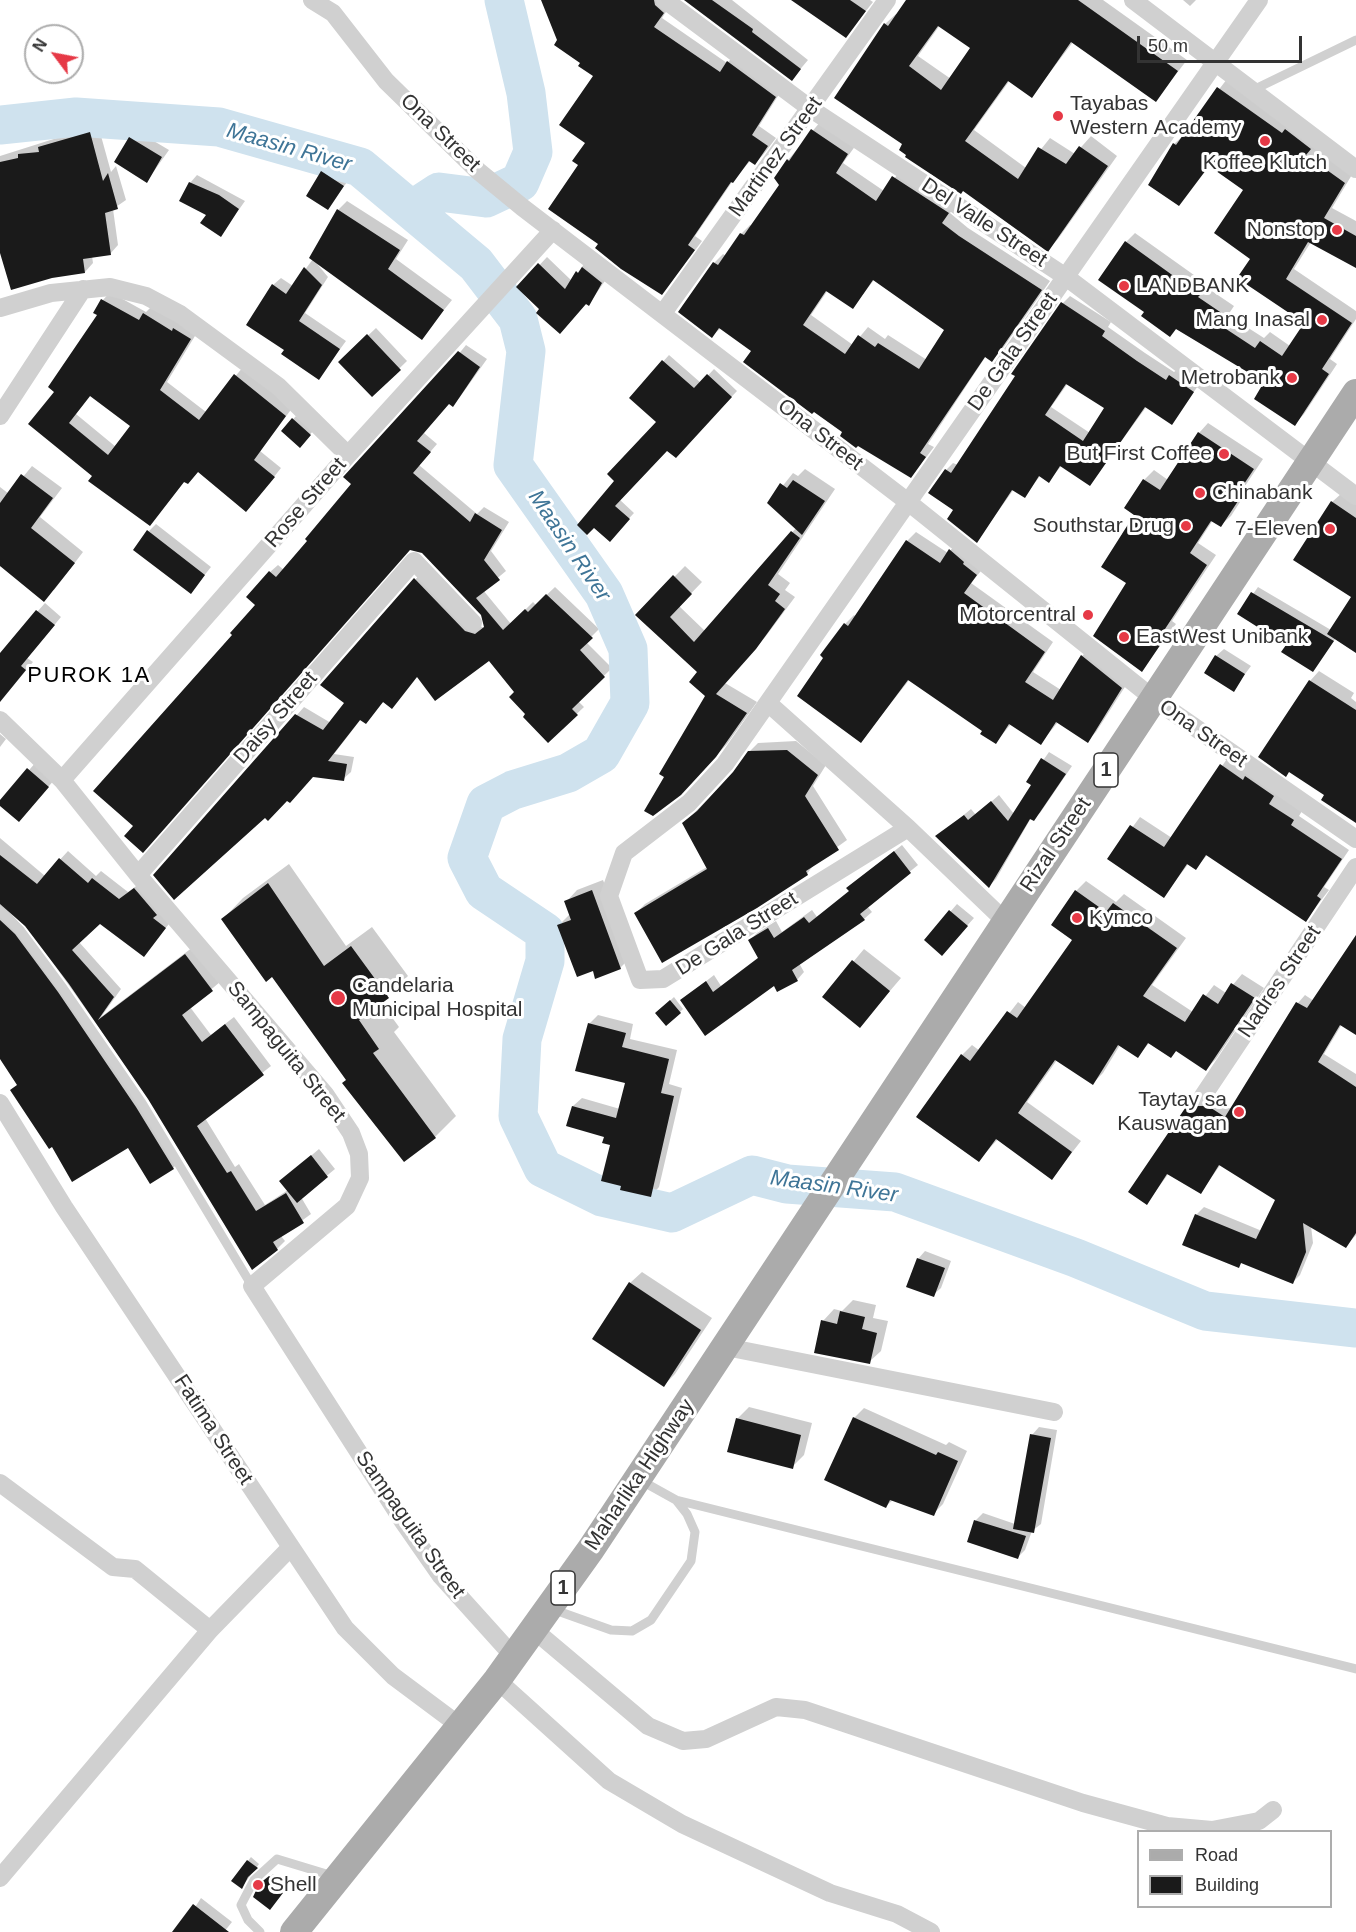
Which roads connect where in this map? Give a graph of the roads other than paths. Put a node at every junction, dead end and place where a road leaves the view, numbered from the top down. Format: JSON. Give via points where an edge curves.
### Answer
{"nodes":[{"id":1,"x":312,"y":0,"type":"edge"},
{"id":2,"x":665,"y":0,"type":"edge"},
{"id":3,"x":887,"y":0,"type":"edge"},
{"id":4,"x":1133,"y":0,"type":"edge"},
{"id":5,"x":1259,"y":0,"type":"edge"},
{"id":6,"x":1356,"y":40,"type":"edge"},
{"id":7,"x":1216,"y":62,"type":"junction"},
{"id":8,"x":1253,"y":90,"type":"junction"},
{"id":9,"x":811,"y":109,"type":"junction"},
{"id":10,"x":1356,"y":170,"type":"edge"},
{"id":11,"x":553,"y":230,"type":"junction"},
{"id":12,"x":1066,"y":277,"type":"junction"},
{"id":13,"x":83,"y":289,"type":"junction"},
{"id":14,"x":0,"y":308,"type":"edge"},
{"id":15,"x":663,"y":313,"type":"junction"},
{"id":16,"x":1356,"y":393,"type":"edge"},
{"id":17,"x":0,"y":416,"type":"edge"},
{"id":18,"x":348,"y":455,"type":"junction"},
{"id":19,"x":1311,"y":463,"type":"junction"},
{"id":20,"x":1356,"y":496,"type":"edge"},
{"id":21,"x":908,"y":502,"type":"junction"},
{"id":22,"x":473,"y":623,"type":"dead end"},
{"id":23,"x":1154,"y":699,"type":"junction"},
{"id":24,"x":768,"y":703,"type":"junction"},
{"id":25,"x":0,"y":720,"type":"edge"},
{"id":26,"x":62,"y":780,"type":"junction"},
{"id":27,"x":908,"y":828,"type":"junction"},
{"id":28,"x":1356,"y":839,"type":"edge"},
{"id":29,"x":1356,"y":867,"type":"edge"},
{"id":30,"x":138,"y":875,"type":"junction"},
{"id":31,"x":0,"y":911,"type":"edge"},
{"id":32,"x":1005,"y":921,"type":"junction"},
{"id":33,"x":1203,"y":1096,"type":"dead end"},
{"id":34,"x":0,"y":1103,"type":"edge"},
{"id":35,"x":857,"y":1147,"type":"joint"},
{"id":36,"x":252,"y":1286,"type":"junction"},
{"id":37,"x":726,"y":1347,"type":"junction"},
{"id":38,"x":1054,"y":1412,"type":"dead end"},
{"id":39,"x":638,"y":1479,"type":"junction"},
{"id":40,"x":0,"y":1483,"type":"edge"},
{"id":41,"x":676,"y":1500,"type":"junction"},
{"id":42,"x":290,"y":1548,"type":"junction"},
{"id":43,"x":542,"y":1619,"type":"junction"},
{"id":44,"x":210,"y":1630,"type":"junction"},
{"id":45,"x":514,"y":1657,"type":"junction"},
{"id":46,"x":1356,"y":1669,"type":"edge"},
{"id":47,"x":497,"y":1680,"type":"junction"},
{"id":48,"x":460,"y":1726,"type":"junction"},
{"id":49,"x":1273,"y":1810,"type":"dead end"},
{"id":50,"x":0,"y":1878,"type":"edge"},
{"id":51,"x":338,"y":1878,"type":"junction"},
{"id":52,"x":260,"y":1932,"type":"edge"},
{"id":53,"x":294,"y":1932,"type":"edge"},
{"id":54,"x":931,"y":1932,"type":"edge"}],
"edges":[{"from":1,"to":11,"type":"street","name":"Ona Street","via":[[333,13],[386,81],[477,170]]},
{"from":2,"to":9,"type":"street","name":"Del Valle Street"},
{"from":3,"to":9,"type":"street","name":"Martinez Street"},
{"from":4,"to":7,"type":"street"},
{"from":5,"to":7,"type":"street","name":"De Gala Street"},
{"from":6,"to":8,"type":"lane"},
{"from":7,"to":8,"type":"street"},
{"from":7,"to":12,"type":"street","name":"De Gala Street"},
{"from":8,"to":10,"type":"street"},
{"from":9,"to":12,"type":"street","name":"Del Valle Street"},
{"from":9,"to":15,"type":"street","name":"Martinez Street"},
{"from":11,"to":15,"type":"street","name":"Ona Street"},
{"from":11,"to":18,"type":"street","name":"Rose Street"},
{"from":12,"to":19,"type":"street","name":"Del Valle Street"},
{"from":12,"to":21,"type":"street","name":"De Gala Street"},
{"from":13,"to":14,"type":"street"},
{"from":13,"to":17,"type":"street"},
{"from":13,"to":18,"type":"street","via":[[110,287],[137,293],[180,314],[278,386]]},
{"from":15,"to":21,"type":"street","name":"Ona Street"},
{"from":16,"to":19,"type":"main road","name":"Rizal Street","number":"1"},
{"from":18,"to":26,"type":"street","name":"Rose Street"},
{"from":19,"to":20,"type":"street","name":"Del Valle Street"},
{"from":19,"to":23,"type":"main road","name":"Rizal Street","number":"1"},
{"from":21,"to":23,"type":"street","name":"Ona Street"},
{"from":21,"to":24,"type":"street","name":"De Gala Street"},
{"from":22,"to":30,"type":"street","name":"Daisy Street","via":[[414,561]]},
{"from":23,"to":28,"type":"street","name":"Ona Street"},
{"from":23,"to":32,"type":"main road","name":"Rizal Street","number":"1"},
{"from":24,"to":27,"type":"street"},
{"from":24,"to":27,"type":"street","name":"De Gala Street","via":[[724,764],[689,803],[624,853],[609,896],[640,980],[663,979]]},
{"from":25,"to":26,"type":"street","name":"Sampaguita Street"},
{"from":26,"to":30,"type":"street","name":"Sampaguita Street"},
{"from":27,"to":32,"type":"street"},
{"from":29,"to":33,"type":"street","name":"Nadres Street"},
{"from":30,"to":36,"type":"street","name":"Sampaguita Street","via":[[325,1094],[351,1133],[359,1154],[360,1178],[347,1206]]},
{"from":31,"to":36,"type":"lane","via":[[20,930],[63,988],[142,1103]]},
{"from":32,"to":35,"type":"main road","name":"Rizal Street","number":"1"},
{"from":34,"to":42,"type":"street","name":"Fatima Street","via":[[64,1207]]},
{"from":35,"to":37,"type":"main road","name":"Maharlika Highway","number":"1"},
{"from":36,"to":45,"type":"street","name":"Sampaguita Street","via":[[435,1566]]},
{"from":37,"to":38,"type":"street"},
{"from":37,"to":39,"type":"main road","name":"Maharlika Highway","number":"1"},
{"from":39,"to":41,"type":"lane"},
{"from":39,"to":43,"type":"main road","name":"Maharlika Highway","number":"1"},
{"from":40,"to":44,"type":"street","via":[[113,1567],[135,1569]]},
{"from":41,"to":43,"type":"lane","via":[[695,1533],[691,1561],[651,1620],[632,1631]]},
{"from":41,"to":46,"type":"lane"},
{"from":42,"to":44,"type":"street"},
{"from":42,"to":48,"type":"street","name":"Fatima Street","via":[[345,1628],[393,1676]]},
{"from":43,"to":45,"type":"main road","name":"Maharlika Highway","number":"1"},
{"from":43,"to":49,"type":"street","via":[[648,1726],[683,1741],[706,1739],[776,1707],[805,1710],[1083,1803],[1167,1826],[1212,1830],[1259,1821]]},
{"from":44,"to":50,"type":"street"},
{"from":45,"to":47,"type":"main road","name":"Maharlika Highway","number":"1"},
{"from":47,"to":48,"type":"main road","name":"Maharlika Highway","number":"1"},
{"from":47,"to":54,"type":"street","via":[[609,1781],[682,1824],[830,1893],[897,1914]]},
{"from":48,"to":51,"type":"main road","name":"Maharlika Highway","number":"1"},
{"from":51,"to":52,"type":"lane","via":[[277,1859],[254,1880],[241,1905]]},
{"from":51,"to":53,"type":"main road","name":"Maharlika Highway","number":"1"}]}
